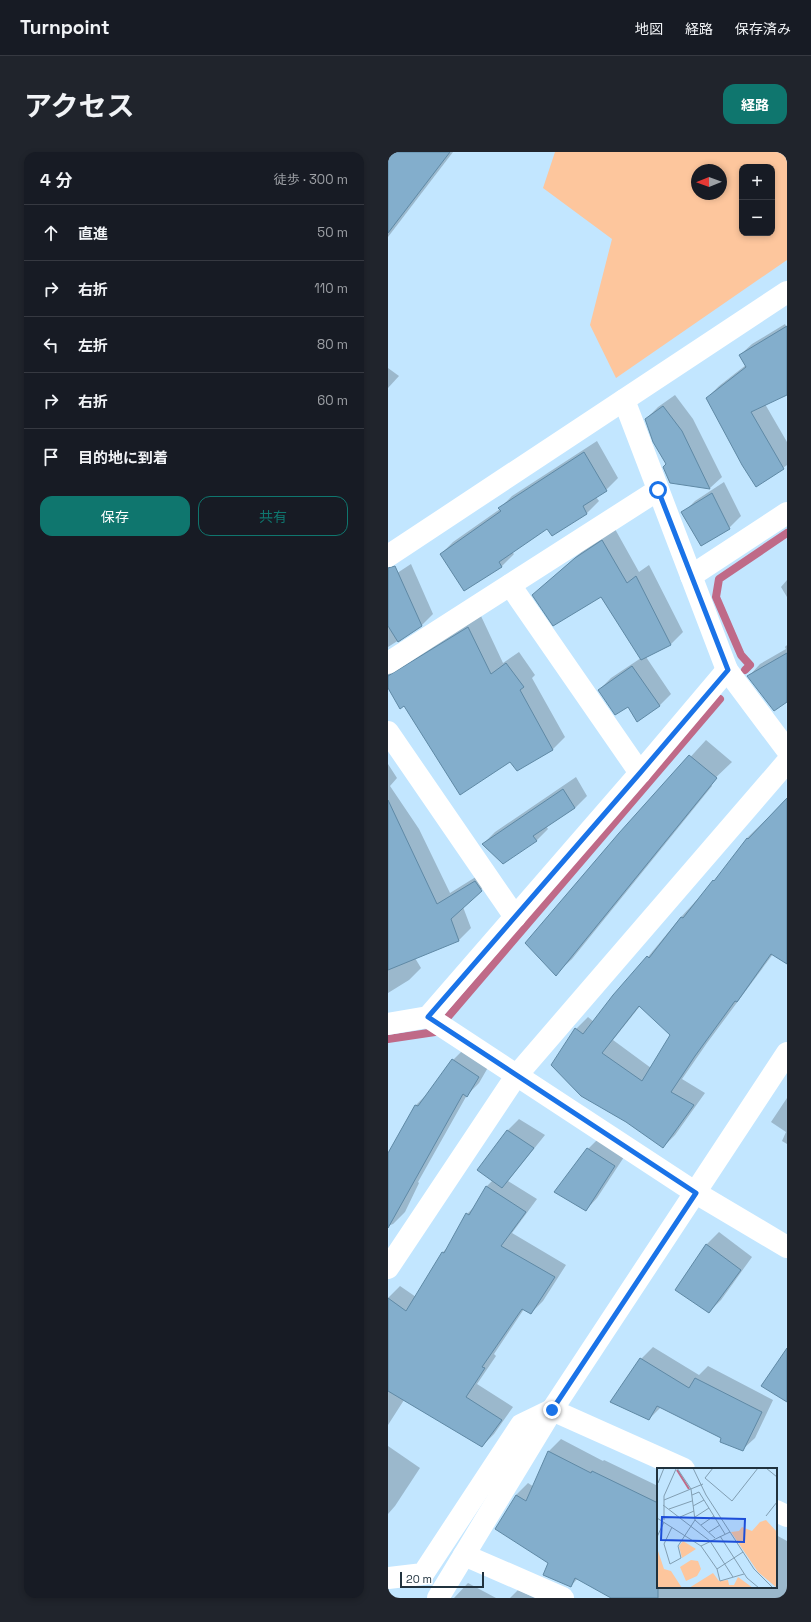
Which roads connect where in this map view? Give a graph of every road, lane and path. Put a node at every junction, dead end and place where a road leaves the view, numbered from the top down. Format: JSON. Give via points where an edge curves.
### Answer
{"nodes":[{"id":1,"x":787,"y":292,"type":"edge"},
{"id":2,"x":624,"y":400,"type":"junction"},
{"id":3,"x":658,"y":490,"type":"junction"},
{"id":4,"x":787,"y":513,"type":"edge"},
{"id":5,"x":388,"y":556,"type":"edge"},
{"id":6,"x":691,"y":576,"type":"junction"},
{"id":7,"x":510,"y":585,"type":"junction"},
{"id":8,"x":388,"y":663,"type":"edge"},
{"id":9,"x":728,"y":670,"type":"junction"},
{"id":10,"x":388,"y":732,"type":"edge"},
{"id":11,"x":787,"y":750,"type":"edge"},
{"id":12,"x":787,"y":762,"type":"edge"},
{"id":13,"x":640,"y":773,"type":"junction"},
{"id":14,"x":515,"y":917,"type":"junction"},
{"id":15,"x":436,"y":1023,"type":"junction"},
{"id":16,"x":388,"y":1024,"type":"edge"},
{"id":17,"x":787,"y":1053,"type":"edge"},
{"id":18,"x":516,"y":1076,"type":"junction"},
{"id":19,"x":696,"y":1193,"type":"junction"},
{"id":20,"x":787,"y":1247,"type":"edge"},
{"id":21,"x":388,"y":1268,"type":"edge"},
{"id":22,"x":552,"y":1410,"type":"junction"},
{"id":23,"x":682,"y":1468,"type":"edge"},
{"id":24,"x":777,"y":1511,"type":"edge"},
{"id":25,"x":787,"y":1516,"type":"edge"},
{"id":26,"x":464,"y":1555,"type":"junction"},
{"id":27,"x":388,"y":1578,"type":"edge"},
{"id":28,"x":438,"y":1598,"type":"edge"},
{"id":29,"x":563,"y":1598,"type":"edge"}],
"edges":[{"from":1,"to":2,"type":"street"},
{"from":2,"to":3,"type":"street"},
{"from":2,"to":5,"type":"street"},
{"from":3,"to":6,"type":"street"},
{"from":3,"to":7,"type":"street"},
{"from":4,"to":6,"type":"street"},
{"from":6,"to":9,"type":"street"},
{"from":7,"to":8,"type":"street"},
{"from":7,"to":13,"type":"street"},
{"from":9,"to":11,"type":"street"},
{"from":9,"to":13,"type":"street"},
{"from":10,"to":14,"type":"street"},
{"from":12,"to":18,"type":"street"},
{"from":13,"to":14,"type":"street"},
{"from":14,"to":15,"type":"street"},
{"from":15,"to":16,"type":"street"},
{"from":15,"to":18,"type":"street"},
{"from":17,"to":19,"type":"street"},
{"from":18,"to":19,"type":"street"},
{"from":18,"to":21,"type":"street"},
{"from":19,"to":20,"type":"street"},
{"from":19,"to":22,"type":"street"},
{"from":22,"to":23,"type":"street"},
{"from":22,"to":26,"type":"street"},
{"from":22,"to":27,"type":"street","via":[[521,1425],[423,1574]]},
{"from":24,"to":25,"type":"street"},
{"from":26,"to":28,"type":"street"},
{"from":26,"to":29,"type":"street"}]}
